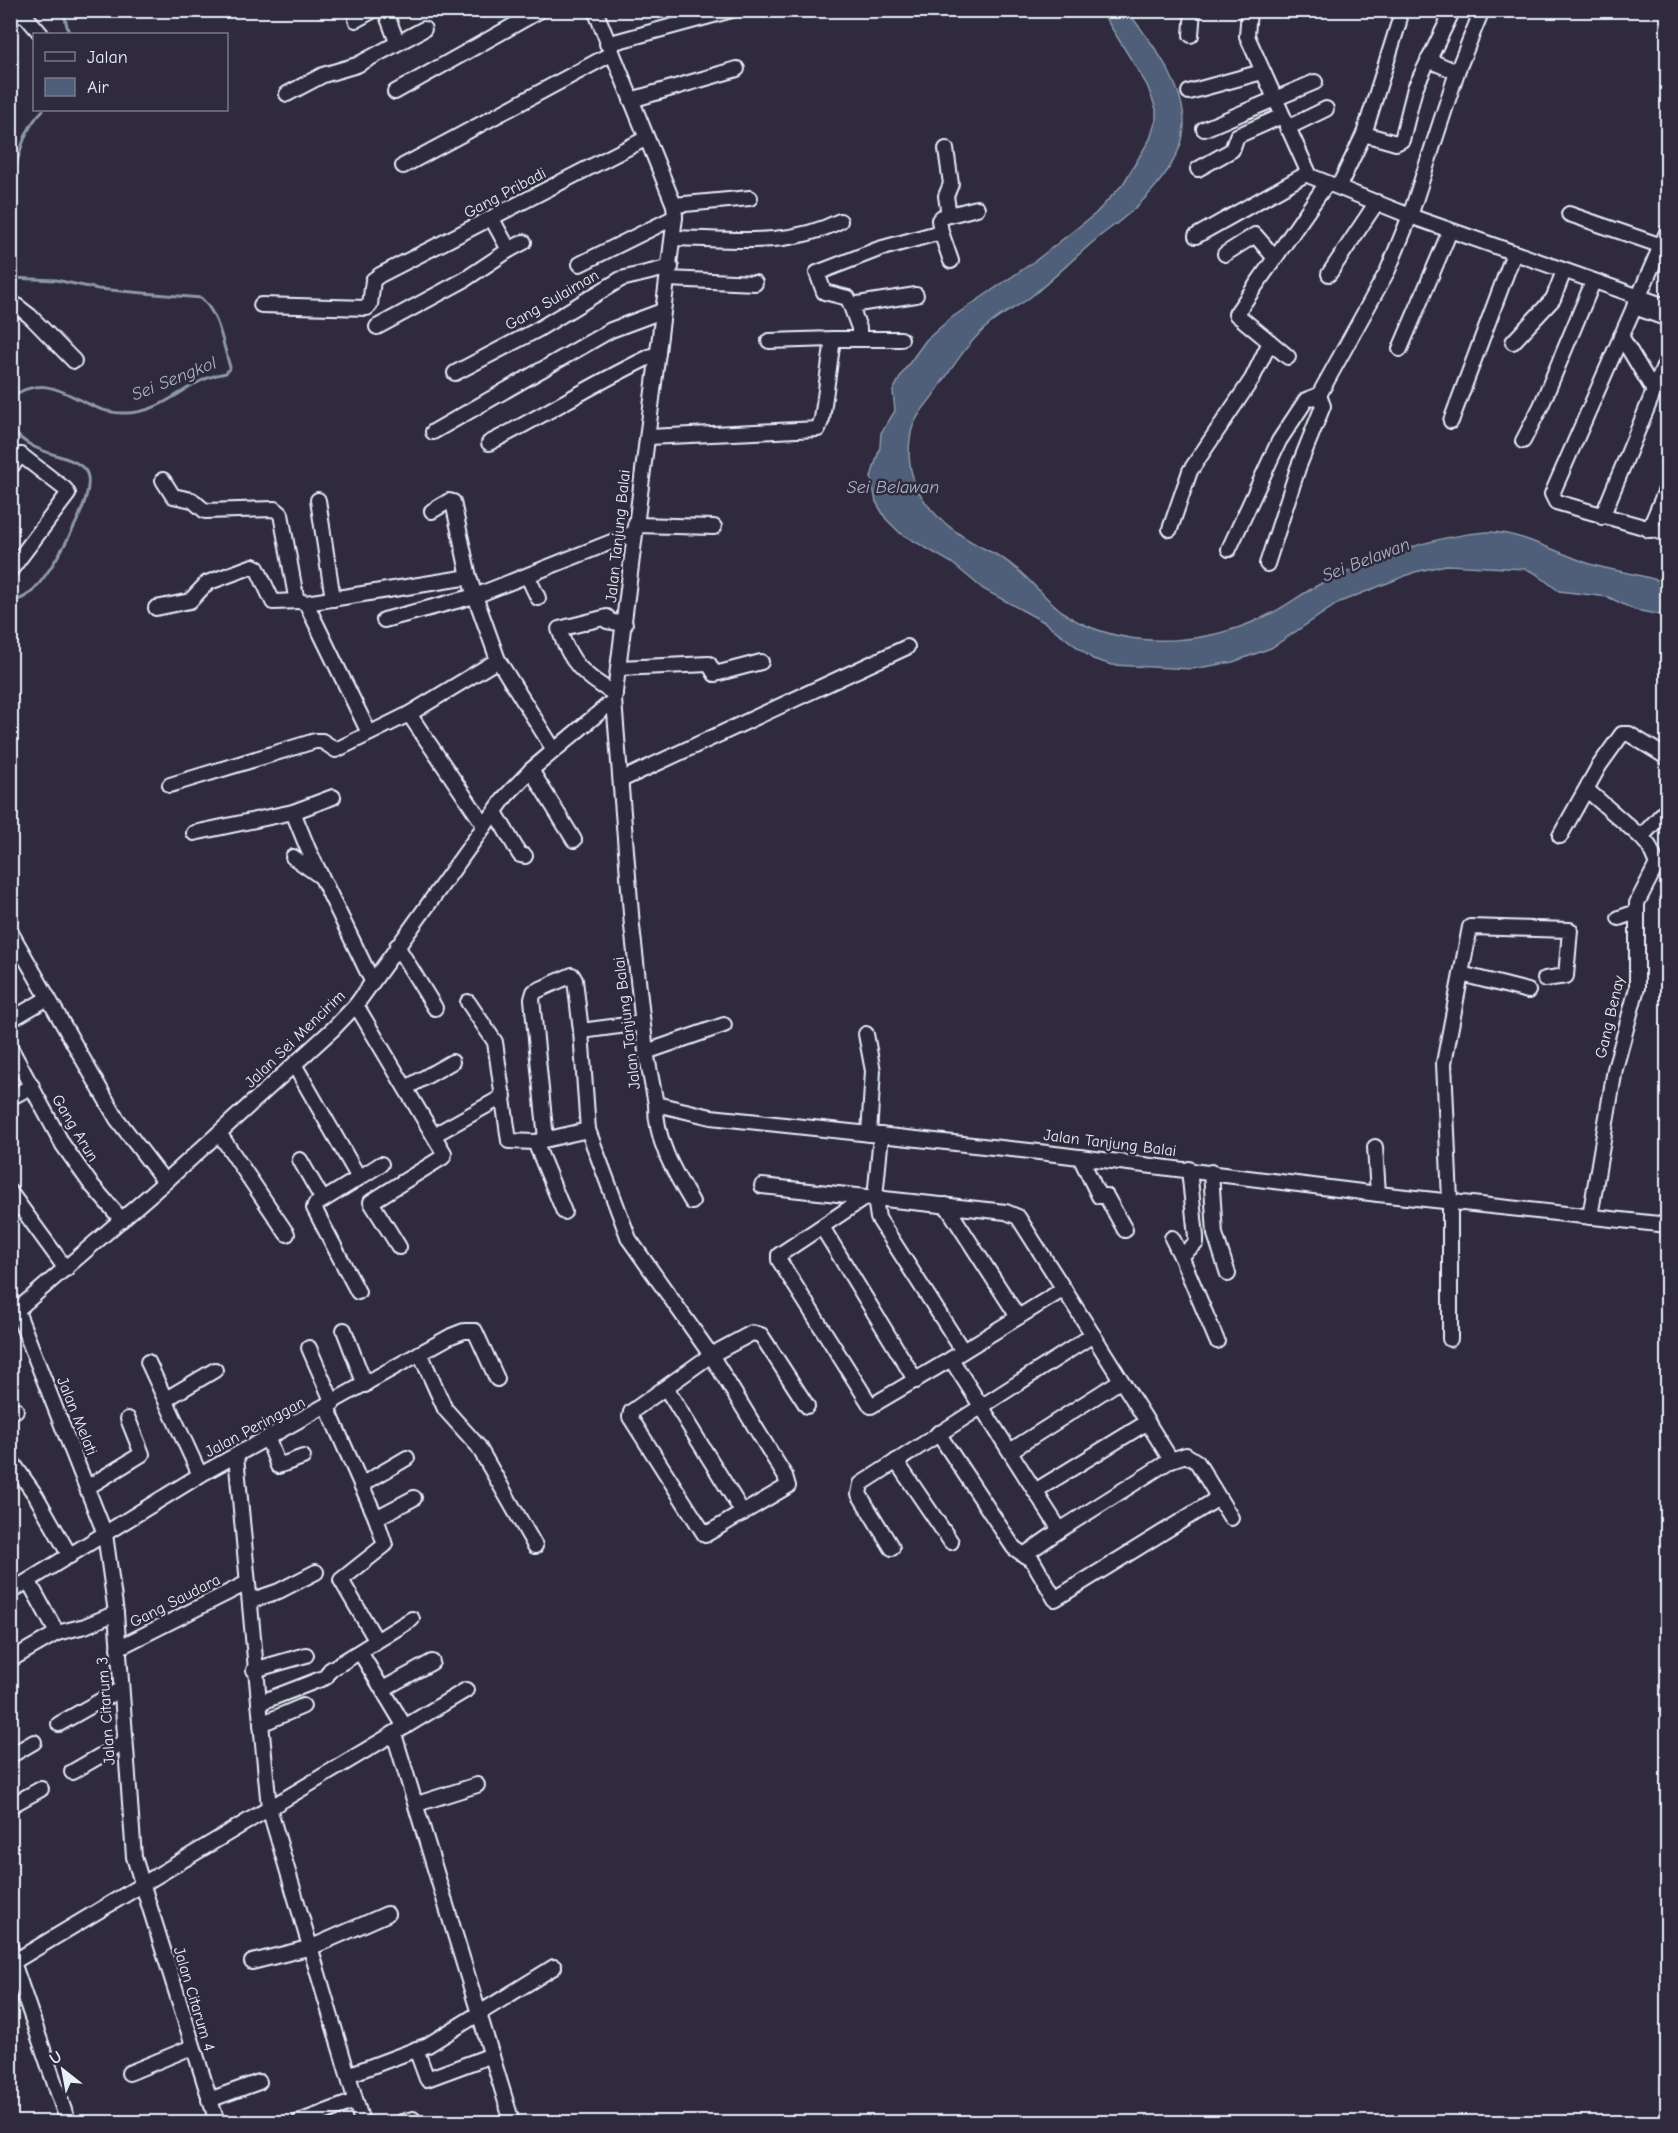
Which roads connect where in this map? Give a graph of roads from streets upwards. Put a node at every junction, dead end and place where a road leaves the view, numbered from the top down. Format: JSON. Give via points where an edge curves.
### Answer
{"nodes":[{"id":1,"x":374,"y":10,"type":"edge"},
{"id":2,"x":385,"y":10,"type":"edge"},
{"id":3,"x":541,"y":10,"type":"edge"},
{"id":4,"x":595,"y":10,"type":"edge"},
{"id":5,"x":732,"y":10,"type":"edge"},
{"id":6,"x":1192,"y":10,"type":"edge"},
{"id":7,"x":1249,"y":10,"type":"edge"},
{"id":8,"x":1453,"y":10,"type":"edge"},
{"id":9,"x":1482,"y":10,"type":"edge"},
{"id":10,"x":10,"y":17,"type":"edge"},
{"id":11,"x":356,"y":20,"type":"dead end"},
{"id":12,"x":1399,"y":22,"type":"dead end"},
{"id":13,"x":424,"y":29,"type":"dead end"},
{"id":14,"x":40,"y":33,"type":"edge"},
{"id":15,"x":1191,"y":35,"type":"dead end"},
{"id":16,"x":397,"y":42,"type":"junction"},
{"id":17,"x":609,"y":49,"type":"junction"},
{"id":18,"x":1428,"y":60,"type":"junction"},
{"id":19,"x":737,"y":69,"type":"dead end"},
{"id":20,"x":1262,"y":72,"type":"junction"},
{"id":21,"x":1457,"y":72,"type":"junction"},
{"id":22,"x":1315,"y":82,"type":"dead end"},
{"id":23,"x":395,"y":92,"type":"dead end"},
{"id":24,"x":1189,"y":93,"type":"dead end"},
{"id":25,"x":287,"y":94,"type":"dead end"},
{"id":26,"x":631,"y":100,"type":"junction"},
{"id":27,"x":1275,"y":100,"type":"junction"},
{"id":28,"x":1326,"y":109,"type":"dead end"},
{"id":29,"x":1285,"y":122,"type":"junction"},
{"id":30,"x":1204,"y":129,"type":"dead end"},
{"id":31,"x":1364,"y":134,"type":"junction"},
{"id":32,"x":645,"y":139,"type":"junction"},
{"id":33,"x":946,"y":149,"type":"dead end"},
{"id":34,"x":403,"y":166,"type":"dead end"},
{"id":35,"x":1198,"y":169,"type":"dead end"},
{"id":36,"x":1308,"y":173,"type":"junction"},
{"id":37,"x":1333,"y":184,"type":"junction"},
{"id":38,"x":750,"y":198,"type":"dead end"},
{"id":39,"x":1377,"y":202,"type":"junction"},
{"id":40,"x":977,"y":208,"type":"dead end"},
{"id":41,"x":674,"y":211,"type":"junction"},
{"id":42,"x":1569,"y":214,"type":"dead end"},
{"id":43,"x":949,"y":215,"type":"junction"},
{"id":44,"x":1410,"y":216,"type":"junction"},
{"id":45,"x":492,"y":219,"type":"junction"},
{"id":46,"x":840,"y":221,"type":"dead end"},
{"id":47,"x":1668,"y":230,"type":"edge"},
{"id":48,"x":1450,"y":231,"type":"junction"},
{"id":49,"x":941,"y":232,"type":"junction"},
{"id":50,"x":1196,"y":236,"type":"dead end"},
{"id":51,"x":674,"y":238,"type":"junction"},
{"id":52,"x":524,"y":242,"type":"dead end"},
{"id":53,"x":1662,"y":246,"type":"junction"},
{"id":54,"x":508,"y":250,"type":"junction"},
{"id":55,"x":1514,"y":253,"type":"junction"},
{"id":56,"x":1224,"y":254,"type":"dead end"},
{"id":57,"x":1274,"y":257,"type":"junction"},
{"id":58,"x":951,"y":261,"type":"dead end"},
{"id":59,"x":580,"y":264,"type":"dead end"},
{"id":60,"x":1564,"y":271,"type":"junction"},
{"id":61,"x":669,"y":273,"type":"junction"},
{"id":62,"x":1329,"y":274,"type":"dead end"},
{"id":63,"x":1593,"y":282,"type":"junction"},
{"id":64,"x":755,"y":283,"type":"dead end"},
{"id":65,"x":916,"y":295,"type":"dead end"},
{"id":66,"x":11,"y":303,"type":"edge"},
{"id":67,"x":1636,"y":303,"type":"junction"},
{"id":68,"x":261,"y":305,"type":"dead end"},
{"id":69,"x":851,"y":305,"type":"junction"},
{"id":70,"x":1668,"y":307,"type":"edge"},
{"id":71,"x":662,"y":311,"type":"junction"},
{"id":72,"x":1668,"y":320,"type":"edge"},
{"id":73,"x":377,"y":327,"type":"dead end"},
{"id":74,"x":1621,"y":336,"type":"junction"},
{"id":75,"x":859,"y":337,"type":"junction"},
{"id":76,"x":833,"y":339,"type":"junction"},
{"id":77,"x":901,"y":339,"type":"dead end"},
{"id":78,"x":769,"y":341,"type":"dead end"},
{"id":79,"x":1270,"y":342,"type":"junction"},
{"id":80,"x":1513,"y":342,"type":"dead end"},
{"id":81,"x":1400,"y":349,"type":"dead end"},
{"id":82,"x":658,"y":353,"type":"junction"},
{"id":83,"x":1288,"y":357,"type":"dead end"},
{"id":84,"x":1668,"y":357,"type":"edge"},
{"id":85,"x":74,"y":361,"type":"dead end"},
{"id":86,"x":455,"y":373,"type":"dead end"},
{"id":87,"x":1654,"y":391,"type":"junction"},
{"id":88,"x":1318,"y":395,"type":"junction"},
{"id":89,"x":1451,"y":421,"type":"dead end"},
{"id":90,"x":433,"y":432,"type":"dead end"},
{"id":91,"x":648,"y":437,"type":"junction"},
{"id":92,"x":1523,"y":441,"type":"dead end"},
{"id":93,"x":489,"y":443,"type":"dead end"},
{"id":94,"x":16,"y":458,"type":"edge"},
{"id":95,"x":10,"y":468,"type":"edge"},
{"id":96,"x":163,"y":480,"type":"dead end"},
{"id":97,"x":1668,"y":485,"type":"edge"},
{"id":98,"x":318,"y":500,"type":"dead end"},
{"id":99,"x":432,"y":511,"type":"dead end"},
{"id":100,"x":1602,"y":517,"type":"junction"},
{"id":101,"x":714,"y":527,"type":"dead end"},
{"id":102,"x":634,"y":529,"type":"junction"},
{"id":103,"x":1170,"y":529,"type":"dead end"},
{"id":104,"x":1649,"y":530,"type":"junction"},
{"id":105,"x":1668,"y":534,"type":"edge"},
{"id":106,"x":1229,"y":549,"type":"dead end"},
{"id":107,"x":1267,"y":564,"type":"dead end"},
{"id":108,"x":10,"y":571,"type":"edge"},
{"id":109,"x":469,"y":577,"type":"junction"},
{"id":110,"x":528,"y":577,"type":"junction"},
{"id":111,"x":475,"y":596,"type":"junction"},
{"id":112,"x":333,"y":598,"type":"junction"},
{"id":113,"x":538,"y":598,"type":"dead end"},
{"id":114,"x":302,"y":602,"type":"junction"},
{"id":115,"x":156,"y":608,"type":"dead end"},
{"id":116,"x":384,"y":620,"type":"dead end"},
{"id":117,"x":625,"y":624,"type":"junction"},
{"id":118,"x":907,"y":647,"type":"dead end"},
{"id":119,"x":498,"y":660,"type":"junction"},
{"id":120,"x":761,"y":662,"type":"dead end"},
{"id":121,"x":619,"y":668,"type":"junction"},
{"id":122,"x":615,"y":697,"type":"junction"},
{"id":123,"x":409,"y":714,"type":"junction"},
{"id":124,"x":369,"y":733,"type":"junction"},
{"id":125,"x":554,"y":750,"type":"junction"},
{"id":126,"x":1668,"y":758,"type":"edge"},
{"id":127,"x":531,"y":770,"type":"junction"},
{"id":128,"x":621,"y":780,"type":"junction"},
{"id":129,"x":170,"y":785,"type":"dead end"},
{"id":130,"x":1587,"y":790,"type":"junction"},
{"id":131,"x":333,"y":797,"type":"dead end"},
{"id":132,"x":1668,"y":808,"type":"edge"},
{"id":133,"x":293,"y":812,"type":"junction"},
{"id":134,"x":495,"y":812,"type":"junction"},
{"id":135,"x":484,"y":825,"type":"junction"},
{"id":136,"x":194,"y":833,"type":"dead end"},
{"id":137,"x":1560,"y":836,"type":"dead end"},
{"id":138,"x":1641,"y":837,"type":"junction"},
{"id":139,"x":574,"y":840,"type":"dead end"},
{"id":140,"x":525,"y":856,"type":"dead end"},
{"id":141,"x":292,"y":857,"type":"dead end"},
{"id":142,"x":321,"y":877,"type":"junction"},
{"id":143,"x":1636,"y":912,"type":"junction"},
{"id":144,"x":1619,"y":918,"type":"dead end"},
{"id":145,"x":10,"y":931,"type":"edge"},
{"id":146,"x":397,"y":946,"type":"junction"},
{"id":147,"x":1461,"y":974,"type":"junction"},
{"id":148,"x":1545,"y":979,"type":"dead end"},
{"id":149,"x":372,"y":981,"type":"junction"},
{"id":150,"x":1528,"y":991,"type":"dead end"},
{"id":151,"x":48,"y":998,"type":"junction"},
{"id":152,"x":468,"y":1002,"type":"dead end"},
{"id":153,"x":356,"y":1005,"type":"junction"},
{"id":154,"x":435,"y":1008,"type":"dead end"},
{"id":155,"x":10,"y":1020,"type":"edge"},
{"id":156,"x":642,"y":1023,"type":"junction"},
{"id":157,"x":724,"y":1025,"type":"dead end"},
{"id":158,"x":581,"y":1031,"type":"junction"},
{"id":159,"x":866,"y":1034,"type":"dead end"},
{"id":160,"x":10,"y":1047,"type":"edge"},
{"id":161,"x":646,"y":1052,"type":"junction"},
{"id":162,"x":452,"y":1062,"type":"dead end"},
{"id":163,"x":295,"y":1066,"type":"junction"},
{"id":164,"x":32,"y":1086,"type":"junction"},
{"id":165,"x":406,"y":1088,"type":"junction"},
{"id":166,"x":504,"y":1096,"type":"junction"},
{"id":167,"x":10,"y":1098,"type":"edge"},
{"id":168,"x":656,"y":1104,"type":"junction"},
{"id":169,"x":588,"y":1130,"type":"junction"},
{"id":170,"x":219,"y":1133,"type":"junction"},
{"id":171,"x":875,"y":1134,"type":"junction"},
{"id":172,"x":434,"y":1135,"type":"junction"},
{"id":173,"x":541,"y":1141,"type":"junction"},
{"id":174,"x":1375,"y":1148,"type":"dead end"},
{"id":175,"x":1080,"y":1157,"type":"junction"},
{"id":176,"x":300,"y":1160,"type":"dead end"},
{"id":177,"x":381,"y":1164,"type":"dead end"},
{"id":178,"x":1189,"y":1169,"type":"junction"},
{"id":179,"x":1211,"y":1172,"type":"junction"},
{"id":180,"x":359,"y":1178,"type":"junction"},
{"id":181,"x":165,"y":1182,"type":"junction"},
{"id":182,"x":762,"y":1186,"type":"dead end"},
{"id":183,"x":10,"y":1192,"type":"edge"},
{"id":184,"x":1378,"y":1194,"type":"junction"},
{"id":185,"x":870,"y":1197,"type":"junction"},
{"id":186,"x":323,"y":1200,"type":"junction"},
{"id":187,"x":1450,"y":1201,"type":"junction"},
{"id":188,"x":692,"y":1202,"type":"dead end"},
{"id":189,"x":946,"y":1205,"type":"junction"},
{"id":190,"x":564,"y":1212,"type":"dead end"},
{"id":191,"x":1590,"y":1217,"type":"junction"},
{"id":192,"x":122,"y":1220,"type":"junction"},
{"id":193,"x":1668,"y":1225,"type":"edge"},
{"id":194,"x":822,"y":1227,"type":"junction"},
{"id":195,"x":1125,"y":1230,"type":"dead end"},
{"id":196,"x":287,"y":1234,"type":"dead end"},
{"id":197,"x":1172,"y":1238,"type":"dead end"},
{"id":198,"x":399,"y":1247,"type":"dead end"},
{"id":199,"x":1181,"y":1256,"type":"junction"},
{"id":200,"x":66,"y":1269,"type":"junction"},
{"id":201,"x":1228,"y":1274,"type":"dead end"},
{"id":202,"x":1064,"y":1289,"type":"junction"},
{"id":203,"x":358,"y":1292,"type":"dead end"},
{"id":204,"x":14,"y":1314,"type":"edge"},
{"id":205,"x":1018,"y":1317,"type":"junction"},
{"id":206,"x":344,"y":1330,"type":"dead end"},
{"id":207,"x":1093,"y":1335,"type":"junction"},
{"id":208,"x":1450,"y":1339,"type":"dead end"},
{"id":209,"x":1217,"y":1341,"type":"dead end"},
{"id":210,"x":309,"y":1348,"type":"dead end"},
{"id":211,"x":963,"y":1351,"type":"junction"},
{"id":212,"x":420,"y":1353,"type":"junction"},
{"id":213,"x":711,"y":1355,"type":"junction"},
{"id":214,"x":951,"y":1359,"type":"junction"},
{"id":215,"x":148,"y":1362,"type":"dead end"},
{"id":216,"x":215,"y":1370,"type":"dead end"},
{"id":217,"x":497,"y":1379,"type":"dead end"},
{"id":218,"x":916,"y":1381,"type":"junction"},
{"id":219,"x":1120,"y":1381,"type":"junction"},
{"id":220,"x":365,"y":1385,"type":"junction"},
{"id":221,"x":666,"y":1388,"type":"junction"},
{"id":222,"x":166,"y":1399,"type":"junction"},
{"id":223,"x":981,"y":1404,"type":"junction"},
{"id":224,"x":330,"y":1405,"type":"junction"},
{"id":225,"x":807,"y":1406,"type":"dead end"},
{"id":226,"x":128,"y":1419,"type":"dead end"},
{"id":227,"x":1146,"y":1423,"type":"junction"},
{"id":228,"x":938,"y":1433,"type":"junction"},
{"id":229,"x":268,"y":1439,"type":"junction"},
{"id":230,"x":1010,"y":1451,"type":"junction"},
{"id":231,"x":236,"y":1456,"type":"junction"},
{"id":232,"x":303,"y":1457,"type":"dead end"},
{"id":233,"x":407,"y":1458,"type":"dead end"},
{"id":234,"x":10,"y":1460,"type":"edge"},
{"id":235,"x":1171,"y":1460,"type":"junction"},
{"id":236,"x":896,"y":1461,"type":"junction"},
{"id":237,"x":200,"y":1475,"type":"junction"},
{"id":238,"x":361,"y":1485,"type":"junction"},
{"id":239,"x":88,"y":1487,"type":"junction"},
{"id":240,"x":1035,"y":1491,"type":"junction"},
{"id":241,"x":1216,"y":1497,"type":"junction"},
{"id":242,"x":414,"y":1498,"type":"dead end"},
{"id":243,"x":743,"y":1513,"type":"junction"},
{"id":244,"x":376,"y":1518,"type":"junction"},
{"id":245,"x":1231,"y":1518,"type":"dead end"},
{"id":246,"x":1060,"y":1530,"type":"junction"},
{"id":247,"x":105,"y":1534,"type":"junction"},
{"id":248,"x":951,"y":1542,"type":"dead end"},
{"id":249,"x":535,"y":1546,"type":"dead end"},
{"id":250,"x":892,"y":1548,"type":"dead end"},
{"id":251,"x":1024,"y":1555,"type":"junction"},
{"id":252,"x":70,"y":1556,"type":"junction"},
{"id":253,"x":316,"y":1572,"type":"dead end"},
{"id":254,"x":28,"y":1582,"type":"junction"},
{"id":255,"x":247,"y":1583,"type":"junction"},
{"id":256,"x":10,"y":1592,"type":"edge"},
{"id":257,"x":1055,"y":1599,"type":"junction"},
{"id":258,"x":250,"y":1601,"type":"junction"},
{"id":259,"x":1062,"y":1612,"type":"dead end"},
{"id":260,"x":116,"y":1613,"type":"junction"},
{"id":261,"x":412,"y":1619,"type":"dead end"},
{"id":262,"x":57,"y":1633,"type":"junction"},
{"id":263,"x":376,"y":1640,"type":"junction"},
{"id":264,"x":118,"y":1648,"type":"junction"},
{"id":265,"x":360,"y":1652,"type":"junction"},
{"id":266,"x":306,"y":1655,"type":"dead end"},
{"id":267,"x":10,"y":1660,"type":"edge"},
{"id":268,"x":432,"y":1662,"type":"dead end"},
{"id":269,"x":254,"y":1670,"type":"junction"},
{"id":270,"x":121,"y":1689,"type":"junction"},
{"id":271,"x":383,"y":1689,"type":"junction"},
{"id":272,"x":466,"y":1690,"type":"dead end"},
{"id":273,"x":259,"y":1703,"type":"junction"},
{"id":274,"x":303,"y":1706,"type":"dead end"},
{"id":275,"x":59,"y":1724,"type":"dead end"},
{"id":276,"x":261,"y":1724,"type":"junction"},
{"id":277,"x":400,"y":1730,"type":"junction"},
{"id":278,"x":34,"y":1742,"type":"dead end"},
{"id":279,"x":124,"y":1742,"type":"junction"},
{"id":280,"x":10,"y":1756,"type":"edge"},
{"id":281,"x":72,"y":1772,"type":"dead end"},
{"id":282,"x":477,"y":1785,"type":"dead end"},
{"id":283,"x":41,"y":1788,"type":"dead end"},
{"id":284,"x":417,"y":1804,"type":"junction"},
{"id":285,"x":10,"y":1806,"type":"edge"},
{"id":286,"x":268,"y":1808,"type":"junction"},
{"id":287,"x":142,"y":1885,"type":"junction"},
{"id":288,"x":387,"y":1914,"type":"dead end"},
{"id":289,"x":10,"y":1945,"type":"edge"},
{"id":290,"x":312,"y":1947,"type":"junction"},
{"id":291,"x":252,"y":1962,"type":"dead end"},
{"id":292,"x":12,"y":1963,"type":"edge"},
{"id":293,"x":554,"y":1967,"type":"dead end"},
{"id":294,"x":478,"y":2015,"type":"junction"},
{"id":295,"x":192,"y":2047,"type":"junction"},
{"id":296,"x":416,"y":2049,"type":"junction"},
{"id":297,"x":492,"y":2055,"type":"junction"},
{"id":298,"x":129,"y":2073,"type":"dead end"},
{"id":299,"x":348,"y":2075,"type":"junction"},
{"id":300,"x":259,"y":2082,"type":"dead end"},
{"id":301,"x":209,"y":2100,"type":"junction"},
{"id":302,"x":355,"y":2101,"type":"junction"},
{"id":303,"x":68,"y":2122,"type":"edge"},
{"id":304,"x":217,"y":2122,"type":"edge"},
{"id":305,"x":299,"y":2122,"type":"edge"},
{"id":306,"x":362,"y":2122,"type":"edge"},
{"id":307,"x":512,"y":2122,"type":"edge"}],
"edges":[{"from":1,"to":11,"type":"street"},
{"from":2,"to":16,"type":"street"},
{"from":3,"to":23,"type":"street"},
{"from":4,"to":17,"type":"street","name":"Jalan Tanjung Balai"},
{"from":5,"to":17,"type":"street"},
{"from":6,"to":15,"type":"street"},
{"from":7,"to":20,"type":"street","via":[[1247,36]]},
{"from":8,"to":18,"type":"street"},
{"from":9,"to":21,"type":"street"},
{"from":10,"to":14,"type":"street","via":[[24,14]]},
{"from":12,"to":31,"type":"street"},
{"from":13,"to":16,"type":"street"},
{"from":16,"to":25,"type":"street","via":[[357,65],[323,75]]},
{"from":17,"to":26,"type":"street","name":"Jalan Tanjung Balai"},
{"from":17,"to":34,"type":"street"},
{"from":18,"to":21,"type":"street"},
{"from":18,"to":31,"type":"street","via":[[1415,88],[1402,140],[1396,143]]},
{"from":19,"to":26,"type":"street"},
{"from":20,"to":24,"type":"street"},
{"from":20,"to":27,"type":"street"},
{"from":21,"to":44,"type":"street"},
{"from":22,"to":27,"type":"street"},
{"from":26,"to":32,"type":"street","name":"Jalan Tanjung Balai"},
{"from":27,"to":29,"type":"street"},
{"from":27,"to":30,"type":"street"},
{"from":28,"to":29,"type":"street"},
{"from":29,"to":35,"type":"street","via":[[1237,136],[1232,150]]},
{"from":29,"to":36,"type":"street"},
{"from":31,"to":37,"type":"street"},
{"from":32,"to":41,"type":"street","name":"Jalan Tanjung Balai"},
{"from":32,"to":45,"type":"street","name":"Gang Pribadi"},
{"from":33,"to":43,"type":"street","via":[[951,184],[946,196]]},
{"from":36,"to":37,"type":"street"},
{"from":36,"to":50,"type":"street"},
{"from":37,"to":39,"type":"street"},
{"from":37,"to":57,"type":"street"},
{"from":38,"to":41,"type":"street"},
{"from":39,"to":44,"type":"street"},
{"from":39,"to":62,"type":"street"},
{"from":40,"to":43,"type":"street"},
{"from":41,"to":51,"type":"street","name":"Jalan Tanjung Balai"},
{"from":41,"to":59,"type":"street"},
{"from":42,"to":53,"type":"street"},
{"from":43,"to":49,"type":"street","via":[[940,218]]},
{"from":44,"to":48,"type":"street"},
{"from":44,"to":88,"type":"street","via":[[1388,270]]},
{"from":45,"to":54,"type":"street"},
{"from":45,"to":68,"type":"street","name":"Gang Pribadi","via":[[380,275],[373,280],[370,305],[365,309]]},
{"from":46,"to":51,"type":"street","via":[[806,235],[776,241]]},
{"from":47,"to":53,"type":"street"},
{"from":48,"to":55,"type":"street"},
{"from":48,"to":81,"type":"street"},
{"from":49,"to":58,"type":"street"},
{"from":49,"to":69,"type":"street","via":[[879,249],[817,273],[824,292],[846,296]]},
{"from":51,"to":61,"type":"street","name":"Jalan Tanjung Balai"},
{"from":52,"to":54,"type":"street"},
{"from":53,"to":67,"type":"street"},
{"from":54,"to":73,"type":"street","via":[[464,280]]},
{"from":55,"to":60,"type":"street"},
{"from":55,"to":89,"type":"street"},
{"from":56,"to":57,"type":"street","via":[[1255,235]]},
{"from":57,"to":79,"type":"street","via":[[1236,315]]},
{"from":60,"to":63,"type":"street"},
{"from":60,"to":80,"type":"street","via":[[1553,299]]},
{"from":61,"to":64,"type":"street","name":"Gang Sulaiman"},
{"from":61,"to":71,"type":"street","name":"Jalan Tanjung Balai"},
{"from":61,"to":86,"type":"street","name":"Gang Sulaiman","via":[[621,279]]},
{"from":63,"to":67,"type":"street"},
{"from":63,"to":92,"type":"street"},
{"from":65,"to":69,"type":"street"},
{"from":66,"to":85,"type":"street","via":[[30,316]]},
{"from":67,"to":70,"type":"street"},
{"from":67,"to":72,"type":"street"},
{"from":67,"to":74,"type":"street"},
{"from":69,"to":75,"type":"street"},
{"from":71,"to":82,"type":"street","name":"Jalan Tanjung Balai"},
{"from":71,"to":90,"type":"street","via":[[611,330]]},
{"from":74,"to":87,"type":"street"},
{"from":74,"to":100,"type":"street","via":[[1552,494],[1556,502]]},
{"from":75,"to":76,"type":"street"},
{"from":75,"to":77,"type":"street"},
{"from":76,"to":78,"type":"street"},
{"from":76,"to":91,"type":"street","via":[[818,429]]},
{"from":79,"to":83,"type":"street"},
{"from":79,"to":103,"type":"street","via":[[1252,380],[1190,471]]},
{"from":82,"to":91,"type":"street","name":"Jalan Tanjung Balai"},
{"from":82,"to":93,"type":"street"},
{"from":84,"to":87,"type":"street"},
{"from":87,"to":100,"type":"street"},
{"from":88,"to":106,"type":"street","via":[[1306,400],[1279,441]]},
{"from":88,"to":107,"type":"street","via":[[1323,406]]},
{"from":91,"to":102,"type":"street","name":"Jalan Tanjung Balai"},
{"from":94,"to":95,"type":"street"},
{"from":94,"to":108,"type":"street","via":[[68,494]]},
{"from":96,"to":114,"type":"street","via":[[173,496],[192,500],[204,511],[279,512],[294,591]]},
{"from":97,"to":104,"type":"street"},
{"from":98,"to":112,"type":"street"},
{"from":99,"to":109,"type":"street","via":[[453,502]]},
{"from":100,"to":104,"type":"street"},
{"from":101,"to":102,"type":"street"},
{"from":102,"to":110,"type":"street"},
{"from":102,"to":117,"type":"street","name":"Jalan Tanjung Balai"},
{"from":104,"to":105,"type":"street"},
{"from":109,"to":111,"type":"street"},
{"from":109,"to":112,"type":"street"},
{"from":110,"to":111,"type":"street"},
{"from":110,"to":113,"type":"street"},
{"from":111,"to":116,"type":"street"},
{"from":111,"to":119,"type":"street"},
{"from":112,"to":114,"type":"street"},
{"from":114,"to":115,"type":"street","via":[[273,603],[257,567],[253,566],[207,583],[190,601]]},
{"from":114,"to":124,"type":"street"},
{"from":117,"to":121,"type":"street","name":"Jalan Tanjung Balai"},
{"from":117,"to":122,"type":"street","via":[[606,621],[607,616],[559,629],[581,671]]},
{"from":118,"to":128,"type":"street"},
{"from":119,"to":123,"type":"street"},
{"from":119,"to":125,"type":"street"},
{"from":120,"to":121,"type":"street","via":[[715,674],[709,664]]},
{"from":121,"to":122,"type":"street","name":"Jalan Tanjung Balai"},
{"from":122,"to":125,"type":"street","name":"Jalan Sei Mencirim"},
{"from":122,"to":128,"type":"street","name":"Jalan Tanjung Balai"},
{"from":123,"to":124,"type":"street"},
{"from":123,"to":135,"type":"street"},
{"from":124,"to":129,"type":"street","via":[[336,750],[315,741]]},
{"from":125,"to":127,"type":"street","name":"Jalan Sei Mencirim"},
{"from":126,"to":130,"type":"street","via":[[1629,734],[1622,734]]},
{"from":127,"to":134,"type":"street","name":"Jalan Sei Mencirim"},
{"from":127,"to":139,"type":"street"},
{"from":128,"to":156,"type":"street","name":"Jalan Tanjung Balai"},
{"from":130,"to":137,"type":"street"},
{"from":130,"to":138,"type":"street"},
{"from":131,"to":133,"type":"street"},
{"from":132,"to":138,"type":"street"},
{"from":133,"to":136,"type":"street"},
{"from":133,"to":142,"type":"street"},
{"from":134,"to":135,"type":"street","name":"Jalan Sei Mencirim"},
{"from":134,"to":140,"type":"street","via":[[520,855]]},
{"from":135,"to":146,"type":"street","name":"Jalan Sei Mencirim"},
{"from":138,"to":143,"type":"street","name":"Gang Benay","via":[[1657,864]]},
{"from":141,"to":142,"type":"street"},
{"from":142,"to":149,"type":"street"},
{"from":143,"to":144,"type":"street"},
{"from":143,"to":191,"type":"street","name":"Gang Benay","via":[[1637,987],[1615,1069]]},
{"from":145,"to":151,"type":"street"},
{"from":146,"to":149,"type":"street","name":"Jalan Sei Mencirim"},
{"from":146,"to":154,"type":"street"},
{"from":147,"to":148,"type":"street","via":[[1470,927],[1570,930],[1566,976]]},
{"from":147,"to":150,"type":"street"},
{"from":147,"to":187,"type":"street","via":[[1444,1063]]},
{"from":149,"to":153,"type":"street","name":"Jalan Sei Mencirim"},
{"from":151,"to":155,"type":"street"},
{"from":151,"to":181,"type":"street","via":[[117,1119]]},
{"from":152,"to":166,"type":"street","via":[[495,1042]]},
{"from":153,"to":163,"type":"street","name":"Jalan Sei Mencirim"},
{"from":153,"to":165,"type":"street"},
{"from":156,"to":158,"type":"street"},
{"from":156,"to":161,"type":"street","name":"Jalan Tanjung Balai"},
{"from":157,"to":161,"type":"street"},
{"from":158,"to":169,"type":"street"},
{"from":158,"to":173,"type":"street","via":[[572,975],[534,992]]},
{"from":159,"to":171,"type":"street","via":[[873,1071]]},
{"from":160,"to":164,"type":"street","name":"Gang Arun"},
{"from":161,"to":168,"type":"street","name":"Jalan Tanjung Balai"},
{"from":162,"to":165,"type":"street"},
{"from":163,"to":170,"type":"street","name":"Jalan Sei Mencirim"},
{"from":163,"to":180,"type":"street"},
{"from":164,"to":167,"type":"street"},
{"from":164,"to":192,"type":"street","name":"Gang Arun","via":[[63,1145]]},
{"from":165,"to":172,"type":"street"},
{"from":166,"to":172,"type":"street"},
{"from":166,"to":173,"type":"street","via":[[509,1141]]},
{"from":168,"to":171,"type":"street","name":"Jalan Tanjung Balai","via":[[711,1118]]},
{"from":168,"to":188,"type":"street","via":[[656,1122],[667,1158]]},
{"from":169,"to":173,"type":"street"},
{"from":169,"to":213,"type":"street","via":[[629,1239]]},
{"from":170,"to":181,"type":"street","name":"Jalan Sei Mencirim"},
{"from":170,"to":196,"type":"street"},
{"from":171,"to":175,"type":"street","name":"Jalan Tanjung Balai"},
{"from":171,"to":185,"type":"street"},
{"from":172,"to":198,"type":"street","via":[[443,1157],[371,1203]]},
{"from":173,"to":190,"type":"street"},
{"from":174,"to":184,"type":"street"},
{"from":175,"to":178,"type":"street","name":"Jalan Tanjung Balai"},
{"from":175,"to":195,"type":"street","via":[[1099,1196],[1107,1196]]},
{"from":176,"to":186,"type":"street"},
{"from":177,"to":180,"type":"street"},
{"from":178,"to":179,"type":"street","name":"Jalan Tanjung Balai"},
{"from":178,"to":199,"type":"street","via":[[1196,1244]]},
{"from":179,"to":184,"type":"street","name":"Jalan Tanjung Balai"},
{"from":179,"to":201,"type":"street","via":[[1215,1234]]},
{"from":180,"to":186,"type":"street"},
{"from":181,"to":192,"type":"street","name":"Jalan Sei Mencirim"},
{"from":182,"to":185,"type":"street"},
{"from":183,"to":200,"type":"street"},
{"from":184,"to":187,"type":"street","name":"Jalan Tanjung Balai"},
{"from":185,"to":189,"type":"street"},
{"from":185,"to":194,"type":"street"},
{"from":185,"to":211,"type":"street","via":[[878,1218]]},
{"from":186,"to":203,"type":"street","via":[[314,1208]]},
{"from":187,"to":191,"type":"street","name":"Jalan Tanjung Balai"},
{"from":187,"to":208,"type":"street"},
{"from":189,"to":202,"type":"street","via":[[1018,1217]]},
{"from":189,"to":205,"type":"street"},
{"from":191,"to":193,"type":"street","name":"Jalan Tanjung Balai"},
{"from":192,"to":200,"type":"street","name":"Jalan Sei Mencirim"},
{"from":194,"to":218,"type":"street"},
{"from":194,"to":218,"type":"street","via":[[779,1255],[780,1261],[870,1405]]},
{"from":197,"to":199,"type":"street"},
{"from":199,"to":209,"type":"street"},
{"from":200,"to":204,"type":"street","name":"Jalan Sei Mencirim"},
{"from":202,"to":205,"type":"street"},
{"from":202,"to":207,"type":"street"},
{"from":204,"to":239,"type":"street","name":"Jalan Melati"},
{"from":205,"to":211,"type":"street"},
{"from":206,"to":220,"type":"street"},
{"from":207,"to":219,"type":"street"},
{"from":207,"to":223,"type":"street"},
{"from":210,"to":224,"type":"street"},
{"from":211,"to":214,"type":"street"},
{"from":212,"to":217,"type":"street","name":"Jalan Peringgan","via":[[451,1336],[475,1331]]},
{"from":212,"to":220,"type":"street","name":"Jalan Peringgan"},
{"from":212,"to":249,"type":"street","via":[[445,1409],[478,1446]]},
{"from":213,"to":221,"type":"street"},
{"from":213,"to":225,"type":"street","via":[[757,1333]]},
{"from":213,"to":243,"type":"street","via":[[789,1483]]},
{"from":214,"to":218,"type":"street"},
{"from":214,"to":223,"type":"street"},
{"from":215,"to":222,"type":"street"},
{"from":216,"to":222,"type":"street"},
{"from":219,"to":227,"type":"street"},
{"from":219,"to":230,"type":"street"},
{"from":220,"to":224,"type":"street","name":"Jalan Peringgan"},
{"from":221,"to":243,"type":"street"},
{"from":221,"to":243,"type":"street","via":[[631,1412],[631,1419],[703,1534]]},
{"from":222,"to":237,"type":"street"},
{"from":223,"to":228,"type":"street"},
{"from":223,"to":230,"type":"street"},
{"from":224,"to":229,"type":"street","name":"Jalan Peringgan"},
{"from":224,"to":238,"type":"street"},
{"from":226,"to":239,"type":"street","via":[[142,1454]]},
{"from":227,"to":235,"type":"street"},
{"from":227,"to":240,"type":"street"},
{"from":228,"to":236,"type":"street"},
{"from":228,"to":251,"type":"street","via":[[1014,1548]]},
{"from":229,"to":231,"type":"street","name":"Jalan Peringgan"},
{"from":229,"to":232,"type":"street","via":[[278,1466]]},
{"from":230,"to":240,"type":"street"},
{"from":231,"to":237,"type":"street","name":"Jalan Peringgan"},
{"from":231,"to":255,"type":"street"},
{"from":233,"to":238,"type":"street"},
{"from":234,"to":252,"type":"street"},
{"from":235,"to":241,"type":"street","via":[[1193,1457],[1214,1487]]},
{"from":235,"to":246,"type":"street"},
{"from":236,"to":248,"type":"street"},
{"from":236,"to":250,"type":"street","via":[[858,1489]]},
{"from":237,"to":247,"type":"street","name":"Jalan Peringgan"},
{"from":238,"to":244,"type":"street"},
{"from":239,"to":247,"type":"street","name":"Jalan Melati"},
{"from":240,"to":246,"type":"street"},
{"from":241,"to":245,"type":"street"},
{"from":241,"to":257,"type":"street"},
{"from":242,"to":244,"type":"street"},
{"from":244,"to":263,"type":"street","via":[[385,1545],[341,1580]]},
{"from":246,"to":251,"type":"street"},
{"from":247,"to":252,"type":"street","name":"Jalan Peringgan"},
{"from":247,"to":260,"type":"street","name":"Jalan Citarum 3"},
{"from":251,"to":257,"type":"street","via":[[1033,1561]]},
{"from":252,"to":254,"type":"street","name":"Jalan Peringgan"},
{"from":253,"to":258,"type":"street"},
{"from":254,"to":256,"type":"street","name":"Jalan Peringgan"},
{"from":254,"to":262,"type":"street"},
{"from":255,"to":258,"type":"street"},
{"from":255,"to":264,"type":"street","name":"Gang Saudara"},
{"from":257,"to":259,"type":"street"},
{"from":258,"to":269,"type":"street"},
{"from":260,"to":262,"type":"street"},
{"from":260,"to":264,"type":"street","name":"Jalan Citarum 3"},
{"from":261,"to":263,"type":"street"},
{"from":262,"to":267,"type":"street"},
{"from":263,"to":265,"type":"street"},
{"from":264,"to":270,"type":"street","name":"Jalan Citarum 3"},
{"from":265,"to":271,"type":"street"},
{"from":265,"to":273,"type":"street","via":[[321,1680]]},
{"from":266,"to":269,"type":"street"},
{"from":268,"to":271,"type":"street"},
{"from":269,"to":273,"type":"street"},
{"from":270,"to":275,"type":"street"},
{"from":270,"to":279,"type":"street","name":"Jalan Citarum 3"},
{"from":271,"to":277,"type":"street"},
{"from":272,"to":277,"type":"street"},
{"from":273,"to":276,"type":"street"},
{"from":274,"to":276,"type":"street"},
{"from":276,"to":286,"type":"street"},
{"from":277,"to":284,"type":"street"},
{"from":277,"to":286,"type":"street"},
{"from":278,"to":280,"type":"street"},
{"from":279,"to":281,"type":"street"},
{"from":279,"to":287,"type":"street","name":"Jalan Citarum 3","via":[[134,1857]]},
{"from":282,"to":284,"type":"street"},
{"from":283,"to":285,"type":"street"},
{"from":284,"to":294,"type":"street"},
{"from":286,"to":287,"type":"street"},
{"from":286,"to":290,"type":"street"},
{"from":287,"to":292,"type":"street"},
{"from":287,"to":295,"type":"street","name":"Jalan Citarum 4"},
{"from":288,"to":290,"type":"street"},
{"from":289,"to":292,"type":"street"},
{"from":290,"to":291,"type":"street"},
{"from":290,"to":299,"type":"street"},
{"from":292,"to":303,"type":"street"},
{"from":293,"to":294,"type":"street"},
{"from":294,"to":296,"type":"street"},
{"from":294,"to":297,"type":"street"},
{"from":295,"to":298,"type":"street"},
{"from":295,"to":301,"type":"street","name":"Jalan Citarum 4"},
{"from":296,"to":297,"type":"street","via":[[427,2079]]},
{"from":296,"to":299,"type":"street"},
{"from":297,"to":307,"type":"street"},
{"from":299,"to":302,"type":"street"},
{"from":300,"to":301,"type":"street"},
{"from":301,"to":304,"type":"street","name":"Jalan Citarum 4"},
{"from":302,"to":305,"type":"street"},
{"from":302,"to":306,"type":"street"}]}
